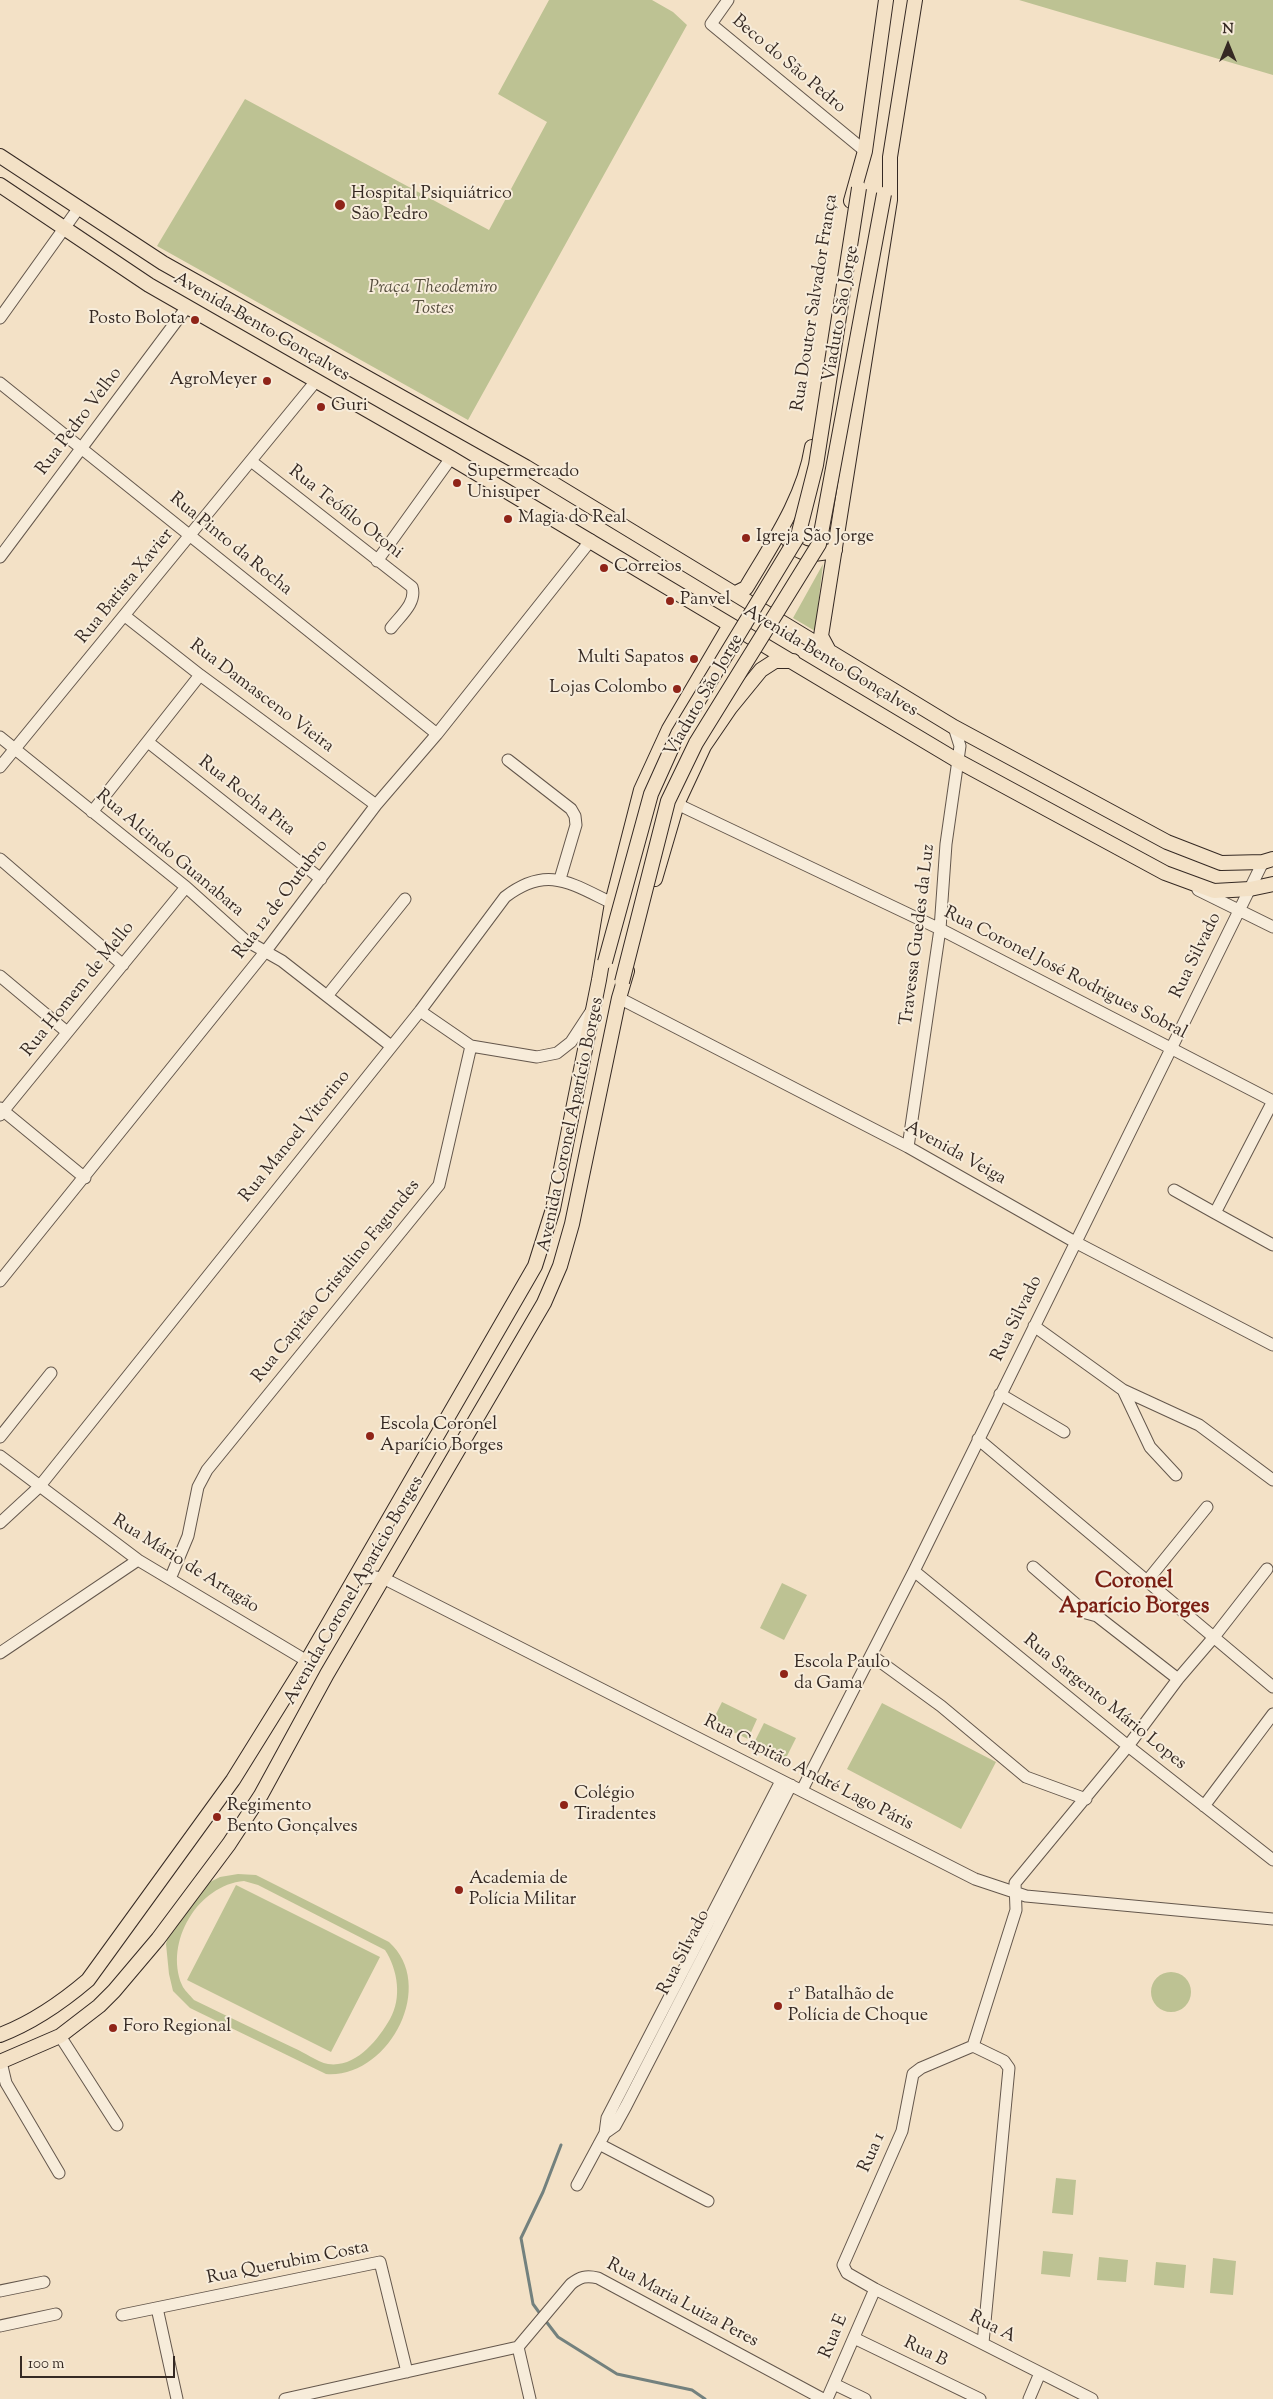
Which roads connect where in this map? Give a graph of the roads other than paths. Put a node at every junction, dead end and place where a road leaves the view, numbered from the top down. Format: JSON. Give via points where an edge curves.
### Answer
{"nodes":[{"id":1,"x":728,"y":0,"type":"edge"},
{"id":2,"x":886,"y":0,"type":"edge"},
{"id":3,"x":915,"y":0,"type":"edge"},
{"id":4,"x":865,"y":151,"type":"junction"},
{"id":5,"x":0,"y":156,"type":"edge"},
{"id":6,"x":890,"y":157,"type":"junction"},
{"id":7,"x":0,"y":185,"type":"edge"},
{"id":8,"x":78,"y":209,"type":"junction"},
{"id":9,"x":64,"y":228,"type":"junction"},
{"id":10,"x":187,"y":307,"type":"junction"},
{"id":11,"x":0,"y":318,"type":"edge"},
{"id":12,"x":316,"y":381,"type":"junction"},
{"id":13,"x":0,"y":383,"type":"edge"},
{"id":14,"x":82,"y":450,"type":"junction"},
{"id":15,"x":451,"y":458,"type":"junction"},
{"id":16,"x":251,"y":461,"type":"junction"},
{"id":17,"x":782,"y":529,"type":"junction"},
{"id":18,"x":191,"y":536,"type":"junction"},
{"id":19,"x":590,"y":540,"type":"junction"},
{"id":20,"x":835,"y":550,"type":"junction"},
{"id":21,"x":0,"y":557,"type":"edge"},
{"id":22,"x":377,"y":561,"type":"junction"},
{"id":23,"x":736,"y":593,"type":"junction"},
{"id":24,"x":126,"y":616,"type":"junction"},
{"id":25,"x":730,"y":625,"type":"junction"},
{"id":26,"x":391,"y":628,"type":"dead end"},
{"id":27,"x":829,"y":651,"type":"junction"},
{"id":28,"x":793,"y":661,"type":"junction"},
{"id":29,"x":200,"y":675,"type":"junction"},
{"id":30,"x":694,"y":686,"type":"junction"},
{"id":31,"x":730,"y":708,"type":"junction"},
{"id":32,"x":954,"y":727,"type":"junction"},
{"id":33,"x":438,"y":734,"type":"junction"},
{"id":34,"x":0,"y":737,"type":"edge"},
{"id":35,"x":148,"y":742,"type":"junction"},
{"id":36,"x":15,"y":749,"type":"junction"},
{"id":37,"x":508,"y":760,"type":"dead end"},
{"id":38,"x":958,"y":761,"type":"junction"},
{"id":39,"x":0,"y":767,"type":"edge"},
{"id":40,"x":677,"y":804,"type":"junction"},
{"id":41,"x":376,"y":805,"type":"junction"},
{"id":42,"x":92,"y":812,"type":"junction"},
{"id":43,"x":0,"y":860,"type":"edge"},
{"id":44,"x":1268,"y":860,"type":"edge"},
{"id":45,"x":1165,"y":873,"type":"junction"},
{"id":46,"x":321,"y":879,"type":"junction"},
{"id":47,"x":560,"y":879,"type":"junction"},
{"id":48,"x":1273,"y":884,"type":"edge"},
{"id":49,"x":186,"y":887,"type":"junction"},
{"id":50,"x":1250,"y":889,"type":"junction"},
{"id":51,"x":405,"y":899,"type":"dead end"},
{"id":52,"x":612,"y":903,"type":"junction"},
{"id":53,"x":1238,"y":912,"type":"junction"},
{"id":54,"x":1273,"y":927,"type":"edge"},
{"id":55,"x":940,"y":929,"type":"junction"},
{"id":56,"x":265,"y":952,"type":"junction"},
{"id":57,"x":123,"y":965,"type":"junction"},
{"id":58,"x":0,"y":976,"type":"edge"},
{"id":59,"x":599,"y":980,"type":"junction"},
{"id":60,"x":327,"y":996,"type":"junction"},
{"id":61,"x":619,"y":998,"type":"junction"},
{"id":62,"x":593,"y":1008,"type":"junction"},
{"id":63,"x":420,"y":1010,"type":"junction"},
{"id":64,"x":67,"y":1032,"type":"junction"},
{"id":65,"x":391,"y":1046,"type":"junction"},
{"id":66,"x":471,"y":1046,"type":"junction"},
{"id":67,"x":1171,"y":1049,"type":"junction"},
{"id":68,"x":1273,"y":1101,"type":"edge"},
{"id":69,"x":1,"y":1111,"type":"edge"},
{"id":70,"x":908,"y":1147,"type":"junction"},
{"id":71,"x":85,"y":1178,"type":"junction"},
{"id":72,"x":1174,"y":1190,"type":"dead end"},
{"id":73,"x":1215,"y":1213,"type":"junction"},
{"id":74,"x":1075,"y":1242,"type":"junction"},
{"id":75,"x":1273,"y":1245,"type":"edge"},
{"id":76,"x":0,"y":1281,"type":"edge"},
{"id":77,"x":1034,"y":1326,"type":"junction"},
{"id":78,"x":1273,"y":1345,"type":"edge"},
{"id":79,"x":51,"y":1373,"type":"dead end"},
{"id":80,"x":1122,"y":1390,"type":"junction"},
{"id":81,"x":1000,"y":1394,"type":"junction"},
{"id":82,"x":1064,"y":1432,"type":"dead end"},
{"id":83,"x":0,"y":1437,"type":"edge"},
{"id":84,"x":978,"y":1439,"type":"junction"},
{"id":85,"x":0,"y":1456,"type":"edge"},
{"id":86,"x":1176,"y":1475,"type":"dead end"},
{"id":87,"x":1273,"y":1480,"type":"edge"},
{"id":88,"x":39,"y":1487,"type":"junction"},
{"id":89,"x":1208,"y":1506,"type":"dead end"},
{"id":90,"x":0,"y":1523,"type":"edge"},
{"id":91,"x":138,"y":1560,"type":"junction"},
{"id":92,"x":1033,"y":1568,"type":"dead end"},
{"id":93,"x":1267,"y":1569,"type":"dead end"},
{"id":94,"x":914,"y":1571,"type":"junction"},
{"id":95,"x":383,"y":1578,"type":"junction"},
{"id":96,"x":170,"y":1579,"type":"junction"},
{"id":97,"x":352,"y":1580,"type":"junction"},
{"id":98,"x":1147,"y":1580,"type":"junction"},
{"id":99,"x":1214,"y":1637,"type":"junction"},
{"id":100,"x":0,"y":1653,"type":"edge"},
{"id":101,"x":871,"y":1655,"type":"junction"},
{"id":102,"x":307,"y":1661,"type":"junction"},
{"id":103,"x":1178,"y":1679,"type":"junction"},
{"id":104,"x":1273,"y":1687,"type":"edge"},
{"id":105,"x":1273,"y":1714,"type":"edge"},
{"id":106,"x":1128,"y":1746,"type":"junction"},
{"id":107,"x":786,"y":1783,"type":"junction"},
{"id":108,"x":802,"y":1790,"type":"junction"},
{"id":109,"x":1086,"y":1799,"type":"junction"},
{"id":110,"x":1204,"y":1806,"type":"junction"},
{"id":111,"x":1272,"y":1858,"type":"edge"},
{"id":112,"x":1016,"y":1893,"type":"junction"},
{"id":113,"x":1273,"y":1919,"type":"edge"},
{"id":114,"x":0,"y":2035,"type":"edge"},
{"id":115,"x":60,"y":2036,"type":"junction"},
{"id":116,"x":972,"y":2046,"type":"junction"},
{"id":117,"x":0,"y":2062,"type":"edge"},
{"id":118,"x":117,"y":2125,"type":"dead end"},
{"id":119,"x":599,"y":2144,"type":"junction"},
{"id":120,"x":59,"y":2173,"type":"dead end"},
{"id":121,"x":577,"y":2185,"type":"dead end"},
{"id":122,"x":708,"y":2201,"type":"dead end"},
{"id":123,"x":44,"y":2282,"type":"dead end"},
{"id":124,"x":875,"y":2289,"type":"junction"},
{"id":125,"x":0,"y":2291,"type":"edge"},
{"id":126,"x":157,"y":2308,"type":"junction"},
{"id":127,"x":56,"y":2314,"type":"dead end"},
{"id":128,"x":122,"y":2315,"type":"dead end"},
{"id":129,"x":0,"y":2326,"type":"edge"},
{"id":130,"x":854,"y":2338,"type":"junction"},
{"id":131,"x":983,"y":2342,"type":"junction"},
{"id":132,"x":518,"y":2347,"type":"junction"},
{"id":133,"x":407,"y":2372,"type":"junction"},
{"id":134,"x":1040,"y":2373,"type":"junction"},
{"id":135,"x":834,"y":2384,"type":"junction"},
{"id":136,"x":301,"y":2397,"type":"edge"},
{"id":137,"x":177,"y":2399,"type":"edge"},
{"id":138,"x":285,"y":2399,"type":"edge"},
{"id":139,"x":530,"y":2399,"type":"edge"},
{"id":140,"x":823,"y":2399,"type":"edge"},
{"id":141,"x":827,"y":2399,"type":"edge"},
{"id":142,"x":865,"y":2399,"type":"edge"},
{"id":143,"x":980,"y":2399,"type":"edge"},
{"id":144,"x":1029,"y":2399,"type":"edge"},
{"id":145,"x":1092,"y":2399,"type":"edge"}],
"edges":[{"from":1,"to":4,"type":"street","name":"Beco do São Pedro","via":[[711,24]]},
{"from":2,"to":4,"type":"main road","name":"Rua Doutor Salvador França"},
{"from":3,"to":6,"type":"main road"},
{"from":4,"to":17,"type":"main road","name":"Rua Doutor Salvador França","via":[[853,187],[809,464]]},
{"from":4,"to":59,"type":"main road","name":"Viaduto São Jorge","bridge":true,"via":[[816,466],[798,536],[678,734],[650,794]]},
{"from":5,"to":8,"type":"main road","name":"Avenida Bento Gonçalves"},
{"from":6,"to":20,"type":"main road","via":[[890,200]]},
{"from":6,"to":61,"type":"main road","name":"Viaduto São Jorge","bridge":true,"via":[[819,544],[696,743],[668,801]]},
{"from":7,"to":9,"type":"main road","name":"Avenida Bento Gonçalves"},
{"from":8,"to":9,"type":"street"},
{"from":8,"to":23,"type":"main road","name":"Avenida Bento Gonçalves","via":[[162,264],[526,467]]},
{"from":9,"to":10,"type":"main road","name":"Avenida Bento Gonçalves"},
{"from":9,"to":11,"type":"street"},
{"from":10,"to":12,"type":"main road","name":"Avenida Bento Gonçalves"},
{"from":10,"to":14,"type":"street","name":"Rua Pedro Velho"},
{"from":12,"to":15,"type":"main road","name":"Avenida Bento Gonçalves"},
{"from":12,"to":16,"type":"street","name":"Rua Batista Xavier"},
{"from":13,"to":14,"type":"street","name":"Rua Pinto da Rocha"},
{"from":14,"to":18,"type":"street","name":"Rua Pinto da Rocha"},
{"from":14,"to":21,"type":"street","name":"Rua Pedro Velho"},
{"from":15,"to":19,"type":"main road","name":"Avenida Bento Gonçalves"},
{"from":15,"to":22,"type":"street"},
{"from":16,"to":18,"type":"street","name":"Rua Batista Xavier"},
{"from":16,"to":22,"type":"street","name":"Rua Teófilo Otoni"},
{"from":17,"to":20,"type":"main road","via":[[793,547],[809,555]]},
{"from":17,"to":23,"type":"main road","name":"Rua Doutor Salvador França","via":[[746,588]]},
{"from":18,"to":24,"type":"street","name":"Rua Batista Xavier"},
{"from":18,"to":33,"type":"street","name":"Rua Pinto da Rocha"},
{"from":19,"to":25,"type":"main road","name":"Avenida Bento Gonçalves"},
{"from":19,"to":33,"type":"street","name":"Rua 12 de Outubro"},
{"from":20,"to":27,"type":"main road","via":[[821,636]]},
{"from":22,"to":26,"type":"street","name":"Rua Teófilo Otoni","via":[[412,587],[414,594],[413,600]]},
{"from":23,"to":27,"type":"main road","name":"Avenida Bento Gonçalves"},
{"from":24,"to":29,"type":"street","name":"Rua Damasceno Vieira"},
{"from":24,"to":36,"type":"street","name":"Rua Batista Xavier"},
{"from":25,"to":28,"type":"main road","name":"Avenida Bento Gonçalves"},
{"from":25,"to":30,"type":"main road","name":"Avenida Coronel Aparício Borges"},
{"from":27,"to":32,"type":"main road","name":"Avenida Bento Gonçalves"},
{"from":28,"to":31,"type":"main road","name":"Avenida Coronel Aparício Borges","via":[[775,661],[760,670]]},
{"from":28,"to":38,"type":"main road","name":"Avenida Bento Gonçalves"},
{"from":29,"to":35,"type":"street"},
{"from":29,"to":41,"type":"street","name":"Rua Damasceno Vieira"},
{"from":30,"to":31,"type":"main road","via":[[720,690]]},
{"from":30,"to":52,"type":"main road","name":"Avenida Coronel Aparício Borges","via":[[669,729],[641,790]]},
{"from":31,"to":40,"type":"main road","name":"Avenida Coronel Aparício Borges","via":[[704,746]]},
{"from":32,"to":38,"type":"street","name":"Travessa Guedes da Luz","via":[[960,746]]},
{"from":32,"to":44,"type":"main road","name":"Avenida Bento Gonçalves","via":[[1167,842],[1221,864]]},
{"from":33,"to":41,"type":"street","name":"Rua 12 de Outubro"},
{"from":34,"to":36,"type":"street","name":"Rua Alcindo Guanabara"},
{"from":35,"to":42,"type":"street"},
{"from":35,"to":46,"type":"street","name":"Rua Rocha Pita"},
{"from":36,"to":39,"type":"street","name":"Rua Batista Xavier"},
{"from":36,"to":42,"type":"street","name":"Rua Alcindo Guanabara"},
{"from":37,"to":47,"type":"street","via":[[571,809],[575,816],[576,824]]},
{"from":38,"to":45,"type":"main road","name":"Avenida Bento Gonçalves"},
{"from":38,"to":55,"type":"street","name":"Travessa Guedes da Luz","via":[[946,844]]},
{"from":40,"to":55,"type":"street","name":"Rua Coronel José Rodrigues Sobral"},
{"from":40,"to":61,"type":"main road","name":"Avenida Coronel Aparício Borges"},
{"from":41,"to":46,"type":"street","name":"Rua 12 de Outubro"},
{"from":42,"to":49,"type":"street","name":"Rua Alcindo Guanabara"},
{"from":43,"to":57,"type":"street"},
{"from":44,"to":50,"type":"street","name":"Rua Silvado"},
{"from":45,"to":50,"type":"main road","name":"Avenida Bento Gonçalves","via":[[1214,891]]},
{"from":45,"to":53,"type":"street"},
{"from":46,"to":56,"type":"street","name":"Rua 12 de Outubro"},
{"from":47,"to":52,"type":"street"},
{"from":47,"to":63,"type":"street","name":"Rua Manoel Vitorino","via":[[519,886],[504,897]]},
{"from":48,"to":50,"type":"main road","name":"Avenida Bento Gonçalves"},
{"from":49,"to":56,"type":"street","name":"Rua Alcindo Guanabara","via":[[245,940]]},
{"from":49,"to":57,"type":"street","name":"Rua Homem de Mello"},
{"from":50,"to":53,"type":"street","name":"Rua Silvado"},
{"from":51,"to":60,"type":"street"},
{"from":52,"to":59,"type":"main road","name":"Avenida Coronel Aparício Borges"},
{"from":53,"to":54,"type":"street"},
{"from":53,"to":67,"type":"street","name":"Rua Silvado"},
{"from":55,"to":67,"type":"street","name":"Rua Coronel José Rodrigues Sobral"},
{"from":55,"to":70,"type":"street","name":"Travessa Guedes da Luz"},
{"from":56,"to":60,"type":"street","name":"Rua Alcindo Guanabara"},
{"from":56,"to":71,"type":"street","name":"Rua 12 de Outubro"},
{"from":57,"to":64,"type":"street","name":"Rua Homem de Mello"},
{"from":58,"to":64,"type":"street"},
{"from":59,"to":62,"type":"main road","name":"Avenida Coronel Aparício Borges"},
{"from":60,"to":65,"type":"street","name":"Rua Alcindo Guanabara"},
{"from":61,"to":70,"type":"street","name":"Avenida Veiga"},
{"from":61,"to":95,"type":"main road","name":"Avenida Coronel Aparício Borges","via":[[572,1224],[560,1266],[544,1303]]},
{"from":62,"to":66,"type":"street","via":[[571,1042],[557,1054],[537,1057]]},
{"from":62,"to":97,"type":"main road","name":"Avenida Coronel Aparício Borges","via":[[553,1209],[535,1266]]},
{"from":63,"to":65,"type":"street","name":"Rua Manoel Vitorino"},
{"from":63,"to":66,"type":"street"},
{"from":64,"to":69,"type":"street","name":"Rua Homem de Mello"},
{"from":65,"to":88,"type":"street","name":"Rua Manoel Vitorino"},
{"from":66,"to":96,"type":"street","name":"Rua Capitão Cristalino Fagundes","via":[[439,1186],[207,1470],[198,1487],[188,1536]]},
{"from":67,"to":68,"type":"street","name":"Rua Coronel José Rodrigues Sobral"},
{"from":67,"to":74,"type":"street","name":"Rua Silvado"},
{"from":68,"to":73,"type":"street"},
{"from":69,"to":71,"type":"street"},
{"from":70,"to":74,"type":"street","name":"Avenida Veiga"},
{"from":71,"to":76,"type":"street","name":"Rua 12 de Outubro"},
{"from":72,"to":73,"type":"street"},
{"from":73,"to":75,"type":"street"},
{"from":74,"to":77,"type":"street","name":"Rua Silvado"},
{"from":74,"to":78,"type":"street","name":"Avenida Veiga"},
{"from":77,"to":80,"type":"street"},
{"from":77,"to":81,"type":"street","name":"Rua Silvado"},
{"from":79,"to":83,"type":"street"},
{"from":80,"to":86,"type":"street","via":[[1150,1447]]},
{"from":80,"to":87,"type":"street","via":[[1199,1425]]},
{"from":81,"to":82,"type":"street"},
{"from":81,"to":84,"type":"street","name":"Rua Silvado"},
{"from":84,"to":94,"type":"street","name":"Rua Silvado"},
{"from":84,"to":98,"type":"street"},
{"from":85,"to":88,"type":"street","name":"Rua Mário de Artagão"},
{"from":88,"to":90,"type":"street","name":"Rua Manoel Vitorino"},
{"from":88,"to":91,"type":"street","name":"Rua Mário de Artagão"},
{"from":89,"to":98,"type":"street"},
{"from":91,"to":96,"type":"street","name":"Rua Mário de Artagão"},
{"from":91,"to":100,"type":"street"},
{"from":92,"to":103,"type":"street","via":[[1086,1613],[1097,1616]]},
{"from":93,"to":99,"type":"street"},
{"from":94,"to":101,"type":"street","name":"Rua Silvado"},
{"from":94,"to":106,"type":"street","name":"Rua Sargento Mário Lopes"},
{"from":95,"to":97,"type":"street","name":"Rua Capitão André Lago Páris"},
{"from":95,"to":107,"type":"street","name":"Rua Capitão André Lago Páris"},
{"from":95,"to":115,"type":"main road","name":"Avenida Coronel Aparício Borges","via":[[261,1795],[229,1844],[158,1939],[114,1991]]},
{"from":96,"to":102,"type":"street","name":"Rua Mário de Artagão"},
{"from":97,"to":102,"type":"main road","name":"Avenida Coronel Aparício Borges"},
{"from":98,"to":99,"type":"street"},
{"from":99,"to":103,"type":"street"},
{"from":99,"to":104,"type":"street"},
{"from":101,"to":108,"type":"street","name":"Rua Silvado"},
{"from":101,"to":109,"type":"street","via":[[941,1706],[1026,1777]]},
{"from":102,"to":114,"type":"main road","name":"Avenida Coronel Aparício Borges","via":[[233,1780],[88,1980],[44,2014]]},
{"from":103,"to":106,"type":"street"},
{"from":105,"to":110,"type":"street"},
{"from":106,"to":109,"type":"street"},
{"from":106,"to":110,"type":"street","name":"Rua Sargento Mário Lopes"},
{"from":107,"to":108,"type":"street","name":"Rua Capitão André Lago Páris"},
{"from":107,"to":119,"type":"street","name":"Rua Silvado","via":[[635,2078],[621,2104],[607,2118]]},
{"from":108,"to":112,"type":"street","name":"Rua Capitão André Lago Páris","via":[[975,1880]]},
{"from":109,"to":112,"type":"street","via":[[1015,1883]]},
{"from":110,"to":111,"type":"street","name":"Rua Sargento Mário Lopes"},
{"from":112,"to":113,"type":"street","name":"Rua Capitão André Lago Páris"},
{"from":112,"to":116,"type":"street","via":[[1016,1910]]},
{"from":115,"to":117,"type":"main road","name":"Avenida Coronel Aparício Borges"},
{"from":115,"to":118,"type":"street"},
{"from":116,"to":124,"type":"street","name":"Rua 1","via":[[913,2074],[902,2131],[843,2265],[847,2273]]},
{"from":116,"to":131,"type":"street","via":[[1004,2061],[1009,2068]]},
{"from":117,"to":120,"type":"street","via":[[6,2083]]},
{"from":119,"to":121,"type":"street","name":"Rua Silvado"},
{"from":119,"to":122,"type":"street"},
{"from":123,"to":125,"type":"street"},
{"from":124,"to":130,"type":"street","name":"Rua E"},
{"from":124,"to":131,"type":"street","name":"Rua A"},
{"from":126,"to":128,"type":"street","name":"Rua Querubim Costa"},
{"from":126,"to":133,"type":"street","name":"Rua Querubim Costa","via":[[380,2262]]},
{"from":126,"to":137,"type":"street"},
{"from":127,"to":129,"type":"street"},
{"from":130,"to":135,"type":"street","name":"Rua E"},
{"from":130,"to":143,"type":"street","name":"Rua B"},
{"from":131,"to":134,"type":"street","name":"Rua A"},
{"from":132,"to":133,"type":"street"},
{"from":132,"to":139,"type":"street"},
{"from":132,"to":140,"type":"street","name":"Rua Maria Luiza Peres","via":[[579,2277],[588,2276],[598,2278]]},
{"from":133,"to":136,"type":"street"},
{"from":134,"to":144,"type":"street"},
{"from":134,"to":145,"type":"street","name":"Rua A"},
{"from":135,"to":141,"type":"street","name":"Rua E"},
{"from":135,"to":142,"type":"street"},
{"from":136,"to":138,"type":"street"}]}
